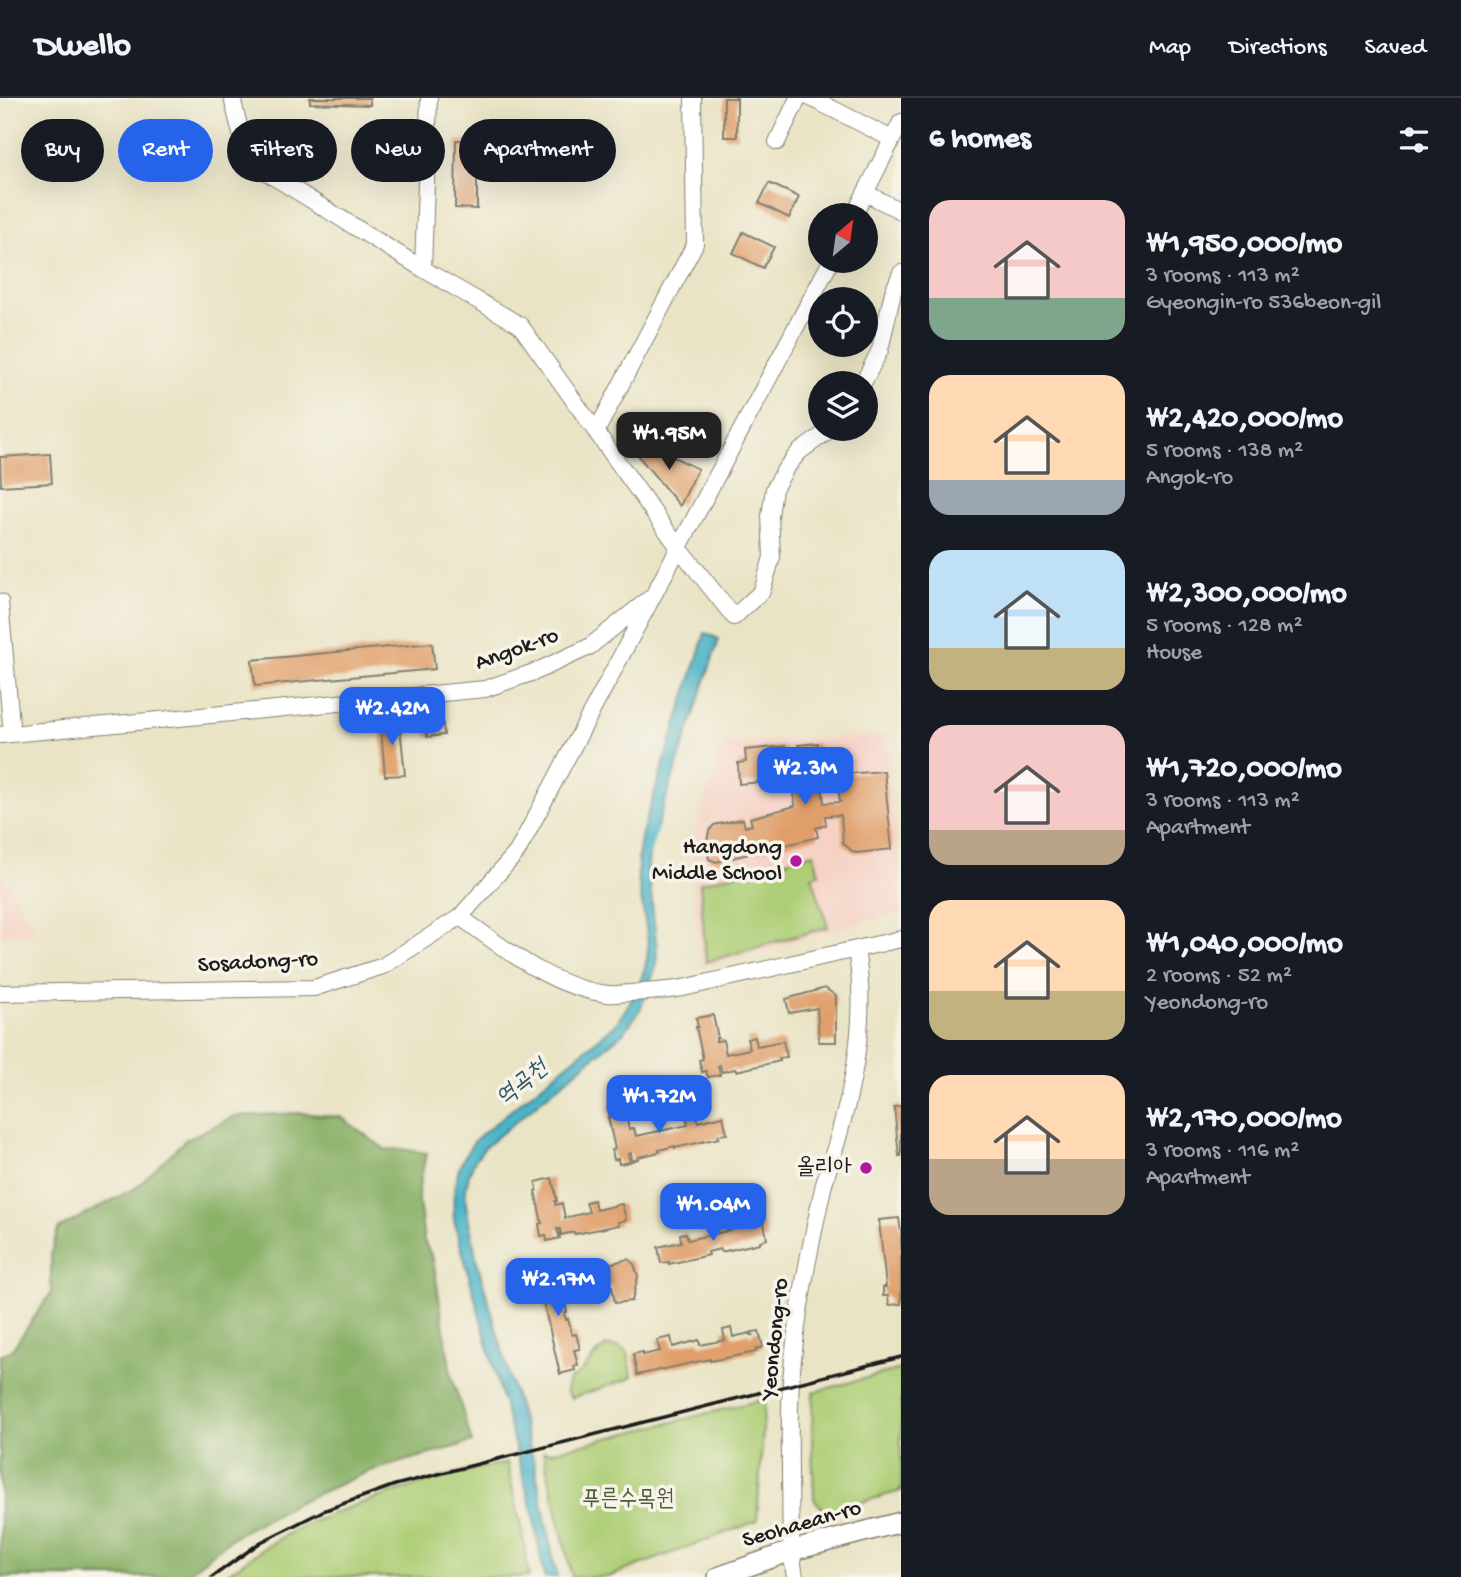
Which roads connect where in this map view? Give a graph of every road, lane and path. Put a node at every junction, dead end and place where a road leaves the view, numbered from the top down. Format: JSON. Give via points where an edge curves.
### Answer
{"nodes":[{"id":1,"x":232,"y":98,"type":"edge"},
{"id":2,"x":429,"y":98,"type":"edge"},
{"id":3,"x":693,"y":98,"type":"edge"},
{"id":4,"x":798,"y":98,"type":"edge"},
{"id":5,"x":811,"y":98,"type":"edge"},
{"id":6,"x":901,"y":122,"type":"edge"},
{"id":7,"x":892,"y":139,"type":"junction"},
{"id":8,"x":776,"y":142,"type":"dead end"},
{"id":9,"x":865,"y":193,"type":"junction"},
{"id":10,"x":860,"y":203,"type":"edge"},
{"id":11,"x":901,"y":211,"type":"edge"},
{"id":12,"x":423,"y":269,"type":"junction"},
{"id":13,"x":825,"y":273,"type":"edge"},
{"id":14,"x":901,"y":273,"type":"edge"},
{"id":15,"x":869,"y":371,"type":"edge"},
{"id":16,"x":596,"y":432,"type":"junction"},
{"id":17,"x":814,"y":441,"type":"edge"},
{"id":18,"x":679,"y":548,"type":"junction"},
{"id":19,"x":654,"y":594,"type":"junction"},
{"id":20,"x":0,"y":602,"type":"edge"},
{"id":21,"x":6,"y":735,"type":"edge"},
{"id":22,"x":460,"y":917,"type":"junction"},
{"id":23,"x":901,"y":939,"type":"edge"},
{"id":24,"x":856,"y":950,"type":"junction"},
{"id":25,"x":0,"y":993,"type":"edge"},
{"id":26,"x":901,"y":1522,"type":"edge"},
{"id":27,"x":791,"y":1551,"type":"junction"},
{"id":28,"x":718,"y":1577,"type":"edge"},
{"id":29,"x":795,"y":1577,"type":"edge"}],
"edges":[{"from":1,"to":12,"type":"street","via":[[248,161]]},
{"from":2,"to":12,"type":"street"},
{"from":3,"to":16,"type":"street","via":[[695,244]]},
{"from":4,"to":8,"type":"street"},
{"from":5,"to":7,"type":"street"},
{"from":6,"to":7,"type":"street"},
{"from":7,"to":9,"type":"street"},
{"from":9,"to":10,"type":"street"},
{"from":9,"to":11,"type":"street"},
{"from":12,"to":16,"type":"street","via":[[520,325]]},
{"from":13,"to":18,"type":"street","name":"Angok-ro"},
{"from":14,"to":15,"type":"street","via":[[880,350]]},
{"from":16,"to":18,"type":"street"},
{"from":17,"to":18,"type":"street","via":[[799,452],[774,489],[772,557],[762,591],[734,617]]},
{"from":18,"to":19,"type":"street","name":"Angok-ro"},
{"from":19,"to":21,"type":"street","name":"Angok-ro","via":[[589,647],[485,689]]},
{"from":19,"to":22,"type":"street","name":"Sosadong-ro","via":[[517,852]]},
{"from":20,"to":21,"type":"street"},
{"from":22,"to":24,"type":"street","via":[[543,972],[570,985],[608,994],[683,988]]},
{"from":22,"to":25,"type":"street","name":"Sosadong-ro","via":[[383,966],[314,988]]},
{"from":23,"to":24,"type":"street"},
{"from":24,"to":27,"type":"street","name":"Yeondong-ro","via":[[860,972],[857,1051],[796,1330],[791,1385]]},
{"from":26,"to":27,"type":"main road","name":"Seohaean-ro"},
{"from":27,"to":28,"type":"main road","name":"Seohaean-ro"},
{"from":27,"to":29,"type":"street","name":"Yeondong-ro"}]}
